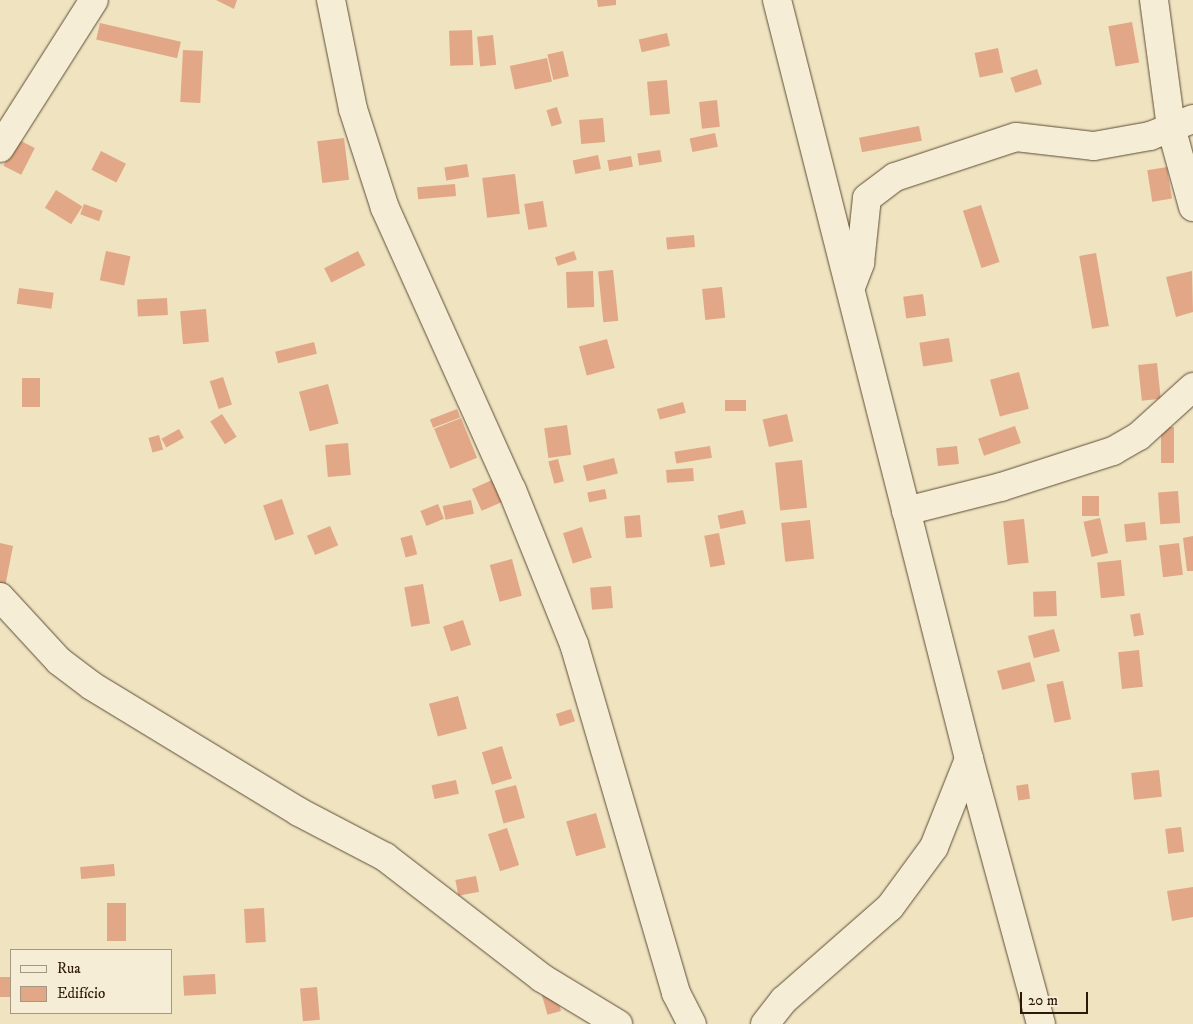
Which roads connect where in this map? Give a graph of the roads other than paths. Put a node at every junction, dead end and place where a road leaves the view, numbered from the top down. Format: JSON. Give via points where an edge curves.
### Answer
{"nodes":[{"id":1,"x":94,"y":0,"type":"edge"},
{"id":2,"x":331,"y":0,"type":"edge"},
{"id":3,"x":777,"y":0,"type":"edge"},
{"id":4,"x":1154,"y":0,"type":"edge"},
{"id":5,"x":1182,"y":123,"type":"edge"},
{"id":6,"x":0,"y":148,"type":"edge"},
{"id":7,"x":1193,"y":207,"type":"edge"},
{"id":8,"x":850,"y":289,"type":"junction"},
{"id":9,"x":1193,"y":387,"type":"edge"},
{"id":10,"x":906,"y":511,"type":"junction"},
{"id":11,"x":0,"y":597,"type":"edge"},
{"id":12,"x":969,"y":759,"type":"junction"},
{"id":13,"x":618,"y":1024,"type":"edge"},
{"id":14,"x":692,"y":1024,"type":"edge"},
{"id":15,"x":765,"y":1024,"type":"edge"},
{"id":16,"x":1042,"y":1024,"type":"edge"}],
"edges":[{"from":1,"to":6,"type":"street"},
{"from":2,"to":14,"type":"street","via":[[353,109],[385,208],[512,490],[574,644],[676,993]]},
{"from":3,"to":8,"type":"street"},
{"from":4,"to":5,"type":"street"},
{"from":5,"to":7,"type":"street"},
{"from":5,"to":8,"type":"street","via":[[1094,146],[1016,137],[895,177],[867,198],[860,263]]},
{"from":8,"to":10,"type":"street"},
{"from":9,"to":10,"type":"street","via":[[1139,436],[1113,451],[1001,488]]},
{"from":10,"to":12,"type":"street"},
{"from":11,"to":13,"type":"street","via":[[59,661],[92,686],[299,812],[385,857],[542,978]]},
{"from":12,"to":15,"type":"street","via":[[934,847],[890,907],[784,1000]]},
{"from":12,"to":16,"type":"street"}]}
